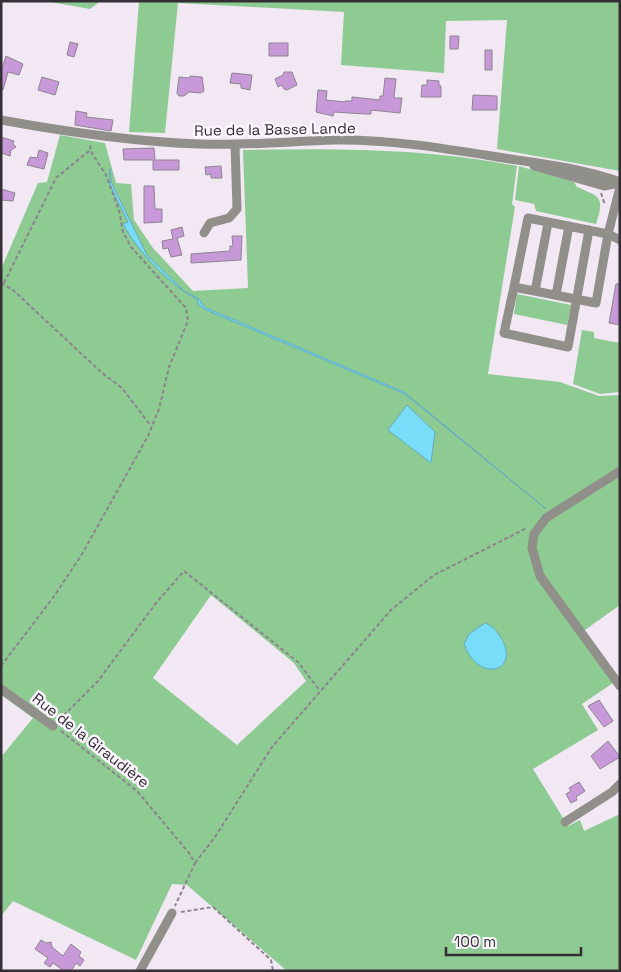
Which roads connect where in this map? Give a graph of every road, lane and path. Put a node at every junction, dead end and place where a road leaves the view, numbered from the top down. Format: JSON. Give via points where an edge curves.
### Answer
{"nodes":[{"id":1,"x":1,"y":120,"type":"edge"},
{"id":2,"x":93,"y":135,"type":"junction"},
{"id":3,"x":235,"y":145,"type":"junction"},
{"id":4,"x":90,"y":150,"type":"junction"},
{"id":5,"x":620,"y":183,"type":"edge"},
{"id":6,"x":620,"y":187,"type":"edge"},
{"id":7,"x":548,"y":222,"type":"junction"},
{"id":8,"x":569,"y":226,"type":"junction"},
{"id":9,"x":589,"y":230,"type":"junction"},
{"id":10,"x":204,"y":233,"type":"dead end"},
{"id":11,"x":608,"y":234,"type":"junction"},
{"id":12,"x":620,"y":240,"type":"edge"},
{"id":13,"x":3,"y":283,"type":"edge"},
{"id":14,"x":514,"y":287,"type":"junction"},
{"id":15,"x":535,"y":291,"type":"junction"},
{"id":16,"x":556,"y":294,"type":"junction"},
{"id":17,"x":576,"y":299,"type":"junction"},
{"id":18,"x":151,"y":426,"type":"junction"},
{"id":19,"x":620,"y":471,"type":"edge"},
{"id":20,"x":532,"y":525,"type":"dead end"},
{"id":21,"x":1,"y":666,"type":"edge"},
{"id":22,"x":620,"y":686,"type":"edge"},
{"id":23,"x":1,"y":689,"type":"edge"},
{"id":24,"x":320,"y":691,"type":"junction"},
{"id":25,"x":53,"y":726,"type":"junction"},
{"id":26,"x":620,"y":784,"type":"edge"},
{"id":27,"x":565,"y":822,"type":"dead end"},
{"id":28,"x":196,"y":863,"type":"junction"},
{"id":29,"x":174,"y":913,"type":"junction"},
{"id":30,"x":140,"y":971,"type":"edge"},
{"id":31,"x":273,"y":971,"type":"edge"}],
"edges":[{"from":1,"to":2,"type":"street","name":"Rue de la Basse Lande"},
{"from":2,"to":3,"type":"street","name":"Rue de la Basse Lande","via":[[128,140]]},
{"from":2,"to":4,"type":"path"},
{"from":3,"to":5,"type":"street","name":"Rue de la Basse Lande","via":[[369,141],[476,152],[519,160],[585,182],[604,186]]},
{"from":3,"to":10,"type":"street","via":[[237,209],[229,218],[210,223]]},
{"from":4,"to":13,"type":"path","via":[[56,178]]},
{"from":4,"to":18,"type":"path","via":[[106,174],[119,210],[122,232],[131,247],[186,308],[188,321],[169,367],[159,409]]},
{"from":6,"to":11,"type":"street"},
{"from":7,"to":8,"type":"street"},
{"from":7,"to":14,"type":"street","via":[[528,218]]},
{"from":7,"to":15,"type":"street"},
{"from":8,"to":9,"type":"street"},
{"from":8,"to":16,"type":"street"},
{"from":9,"to":11,"type":"street"},
{"from":9,"to":17,"type":"street"},
{"from":11,"to":12,"type":"street"},
{"from":11,"to":17,"type":"street","via":[[596,303]]},
{"from":13,"to":18,"type":"path","via":[[122,388]]},
{"from":14,"to":15,"type":"street"},
{"from":14,"to":17,"type":"street","via":[[504,333],[568,347]]},
{"from":15,"to":16,"type":"street"},
{"from":16,"to":17,"type":"street"},
{"from":18,"to":21,"type":"path","via":[[82,554]]},
{"from":19,"to":22,"type":"street","via":[[546,518],[534,534],[532,548],[540,576]]},
{"from":20,"to":24,"type":"path","via":[[420,585],[391,610]]},
{"from":23,"to":25,"type":"street","name":"Rue de la Giraudière"},
{"from":24,"to":25,"type":"path","via":[[298,662],[184,571],[98,680]]},
{"from":24,"to":28,"type":"path","via":[[272,747]]},
{"from":25,"to":28,"type":"path","name":"Rue de la Giraudière","via":[[137,791]]},
{"from":26,"to":27,"type":"street"},
{"from":28,"to":29,"type":"path"},
{"from":29,"to":30,"type":"street"},
{"from":29,"to":31,"type":"path","via":[[213,907],[271,960]]}]}
